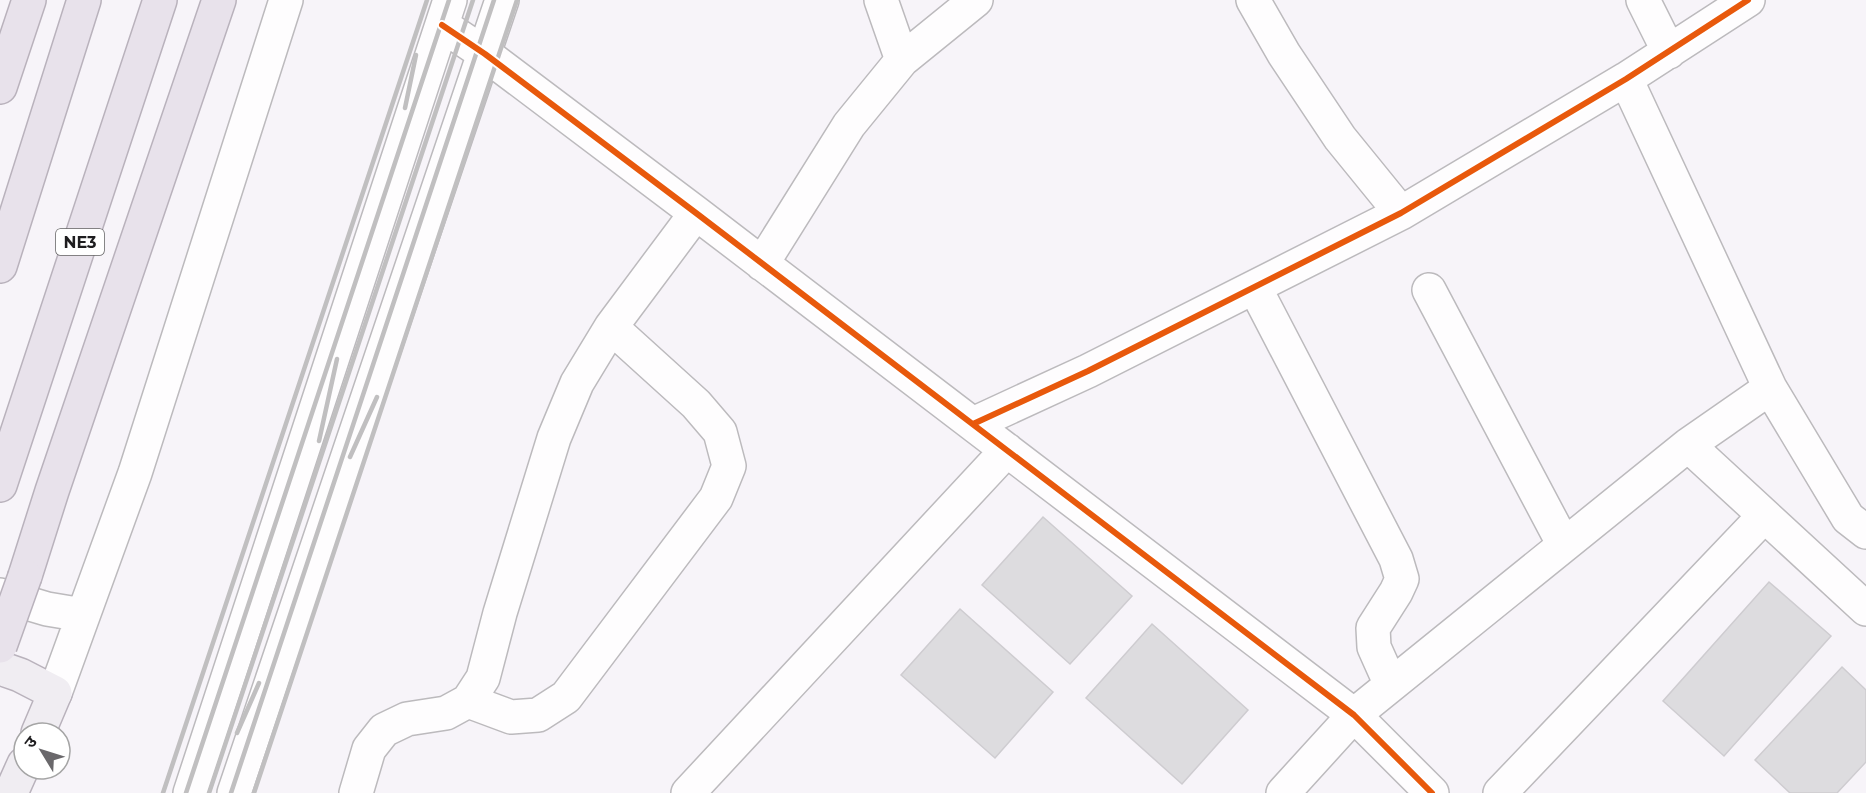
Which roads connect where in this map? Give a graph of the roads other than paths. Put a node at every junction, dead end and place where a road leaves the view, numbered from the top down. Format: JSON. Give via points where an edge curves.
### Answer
{"nodes":[{"id":1,"x":29,"y":0,"type":"edge"},
{"id":2,"x":84,"y":0,"type":"edge"},
{"id":3,"x":160,"y":0,"type":"edge"},
{"id":4,"x":219,"y":0,"type":"edge"},
{"id":5,"x":286,"y":0,"type":"edge"},
{"id":6,"x":502,"y":0,"type":"edge"},
{"id":7,"x":881,"y":0,"type":"edge"},
{"id":8,"x":976,"y":0,"type":"edge"},
{"id":9,"x":1253,"y":0,"type":"edge"},
{"id":10,"x":1643,"y":0,"type":"edge"},
{"id":11,"x":1748,"y":0,"type":"edge"},
{"id":12,"x":446,"y":13,"type":"edge"},
{"id":13,"x":1670,"y":52,"type":"junction"},
{"id":14,"x":485,"y":54,"type":"junction"},
{"id":15,"x":902,"y":60,"type":"junction"},
{"id":16,"x":1626,"y":79,"type":"junction"},
{"id":17,"x":0,"y":87,"type":"edge"},
{"id":18,"x":696,"y":213,"type":"junction"},
{"id":19,"x":1401,"y":213,"type":"junction"},
{"id":20,"x":762,"y":264,"type":"junction"},
{"id":21,"x":0,"y":266,"type":"edge"},
{"id":22,"x":1255,"y":288,"type":"junction"},
{"id":23,"x":1430,"y":290,"type":"dead end"},
{"id":24,"x":611,"y":327,"type":"junction"},
{"id":25,"x":1770,"y":388,"type":"junction"},
{"id":26,"x":973,"y":424,"type":"junction"},
{"id":27,"x":1688,"y":446,"type":"junction"},
{"id":28,"x":1007,"y":450,"type":"junction"},
{"id":29,"x":0,"y":484,"type":"edge"},
{"id":30,"x":1764,"y":516,"type":"junction"},
{"id":31,"x":1866,"y":532,"type":"edge"},
{"id":32,"x":1564,"y":545,"type":"junction"},
{"id":33,"x":12,"y":585,"type":"edge"},
{"id":34,"x":1866,"y":609,"type":"edge"},
{"id":35,"x":83,"y":615,"type":"junction"},
{"id":36,"x":0,"y":646,"type":"edge"},
{"id":37,"x":0,"y":668,"type":"edge"},
{"id":38,"x":1391,"y":685,"type":"junction"},
{"id":39,"x":55,"y":693,"type":"junction"},
{"id":40,"x":468,"y":701,"type":"junction"},
{"id":41,"x":1354,"y":715,"type":"junction"},
{"id":42,"x":43,"y":721,"type":"edge"},
{"id":43,"x":190,"y":793,"type":"edge"},
{"id":44,"x":234,"y":793,"type":"edge"},
{"id":45,"x":356,"y":793,"type":"edge"},
{"id":46,"x":688,"y":793,"type":"edge"},
{"id":47,"x":1283,"y":793,"type":"edge"},
{"id":48,"x":1432,"y":793,"type":"edge"},
{"id":49,"x":1500,"y":793,"type":"edge"}],
"edges":[{"from":1,"to":17,"type":"highway"},
{"from":2,"to":21,"type":"highway"},
{"from":3,"to":29,"type":"highway","number":"NE3"},
{"from":4,"to":33,"type":"highway","via":[[52,490]]},
{"from":5,"to":35,"type":"street","via":[[135,472]]},
{"from":6,"to":14,"type":"street"},
{"from":7,"to":15,"type":"street"},
{"from":8,"to":15,"type":"street"},
{"from":9,"to":19,"type":"street","via":[[1340,138]]},
{"from":10,"to":13,"type":"street"},
{"from":11,"to":13,"type":"street"},
{"from":12,"to":14,"type":"street"},
{"from":12,"to":43,"type":"street"},
{"from":13,"to":16,"type":"street"},
{"from":14,"to":18,"type":"street"},
{"from":14,"to":44,"type":"street"},
{"from":15,"to":20,"type":"street","via":[[849,125]]},
{"from":16,"to":19,"type":"street"},
{"from":16,"to":25,"type":"street"},
{"from":18,"to":20,"type":"street"},
{"from":18,"to":24,"type":"street"},
{"from":19,"to":22,"type":"street"},
{"from":20,"to":26,"type":"street"},
{"from":22,"to":26,"type":"street"},
{"from":22,"to":38,"type":"street","via":[[1396,559],[1402,579],[1373,628],[1374,647]]},
{"from":23,"to":32,"type":"street"},
{"from":24,"to":40,"type":"street","via":[[577,383],[554,438],[483,678]]},
{"from":24,"to":40,"type":"street","via":[[696,404],[720,432],[729,466],[716,498],[566,697],[538,715],[511,717]]},
{"from":25,"to":27,"type":"street"},
{"from":25,"to":31,"type":"street","via":[[1848,518]]},
{"from":26,"to":28,"type":"street"},
{"from":27,"to":30,"type":"street"},
{"from":27,"to":32,"type":"street"},
{"from":28,"to":41,"type":"street"},
{"from":28,"to":46,"type":"street"},
{"from":30,"to":34,"type":"street"},
{"from":30,"to":49,"type":"street"},
{"from":32,"to":38,"type":"street"},
{"from":33,"to":35,"type":"street","via":[[47,609]]},
{"from":33,"to":36,"type":"highway","bridge":true},
{"from":35,"to":39,"type":"street"},
{"from":37,"to":39,"type":"main road"},
{"from":38,"to":41,"type":"street"},
{"from":39,"to":42,"type":"main road"},
{"from":40,"to":45,"type":"street","via":[[446,713],[407,719],[384,730],[369,749]]},
{"from":41,"to":47,"type":"street"},
{"from":41,"to":48,"type":"street"}]}
